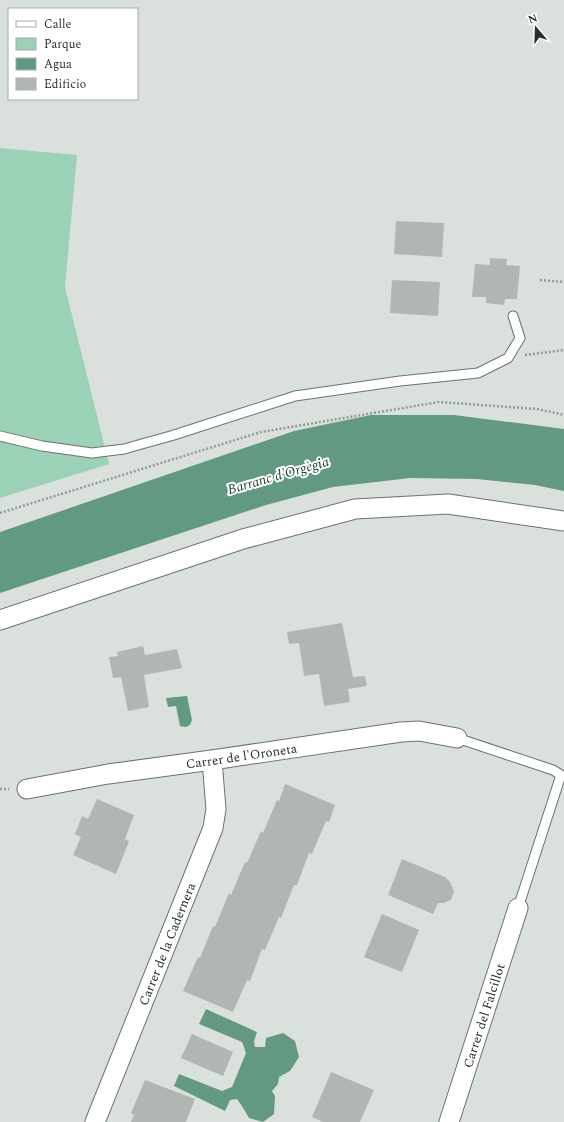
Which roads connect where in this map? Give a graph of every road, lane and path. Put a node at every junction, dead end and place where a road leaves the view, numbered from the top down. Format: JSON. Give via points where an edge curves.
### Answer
{"nodes":[{"id":1,"x":540,"y":280,"type":"dead end"},
{"id":2,"x":564,"y":282,"type":"edge"},
{"id":3,"x":513,"y":316,"type":"dead end"},
{"id":4,"x":564,"y":350,"type":"edge"},
{"id":5,"x":525,"y":354,"type":"dead end"},
{"id":6,"x":564,"y":415,"type":"edge"},
{"id":7,"x":0,"y":436,"type":"edge"},
{"id":8,"x":0,"y":513,"type":"edge"},
{"id":9,"x":564,"y":521,"type":"edge"},
{"id":10,"x":0,"y":620,"type":"edge"},
{"id":11,"x":457,"y":738,"type":"joint"},
{"id":12,"x":212,"y":760,"type":"junction"},
{"id":13,"x":27,"y":789,"type":"dead end"},
{"id":14,"x":518,"y":908,"type":"joint"},
{"id":15,"x":96,"y":1122,"type":"edge"},
{"id":16,"x":449,"y":1122,"type":"edge"}],
"edges":[{"from":1,"to":2,"type":"path"},
{"from":3,"to":7,"type":"lane","via":[[520,338],[508,358],[478,373],[295,396],[174,435],[117,450],[92,453],[42,446]]},
{"from":4,"to":5,"type":"path"},
{"from":6,"to":8,"type":"path","via":[[537,410],[439,402],[261,432]]},
{"from":9,"to":10,"type":"street","via":[[448,504],[355,509],[243,539]]},
{"from":11,"to":12,"type":"street","name":"Carrer de l'Oroneta","via":[[419,731],[407,732]]},
{"from":11,"to":14,"type":"lane","via":[[553,770],[561,775]]},
{"from":12,"to":13,"type":"street","name":"Carrer de l'Oroneta","via":[[108,774]]},
{"from":12,"to":15,"type":"street","name":"Carrer de la Cadernera","via":[[216,809],[213,828]]},
{"from":14,"to":16,"type":"street","name":"Carrer del Falcillot"}]}
